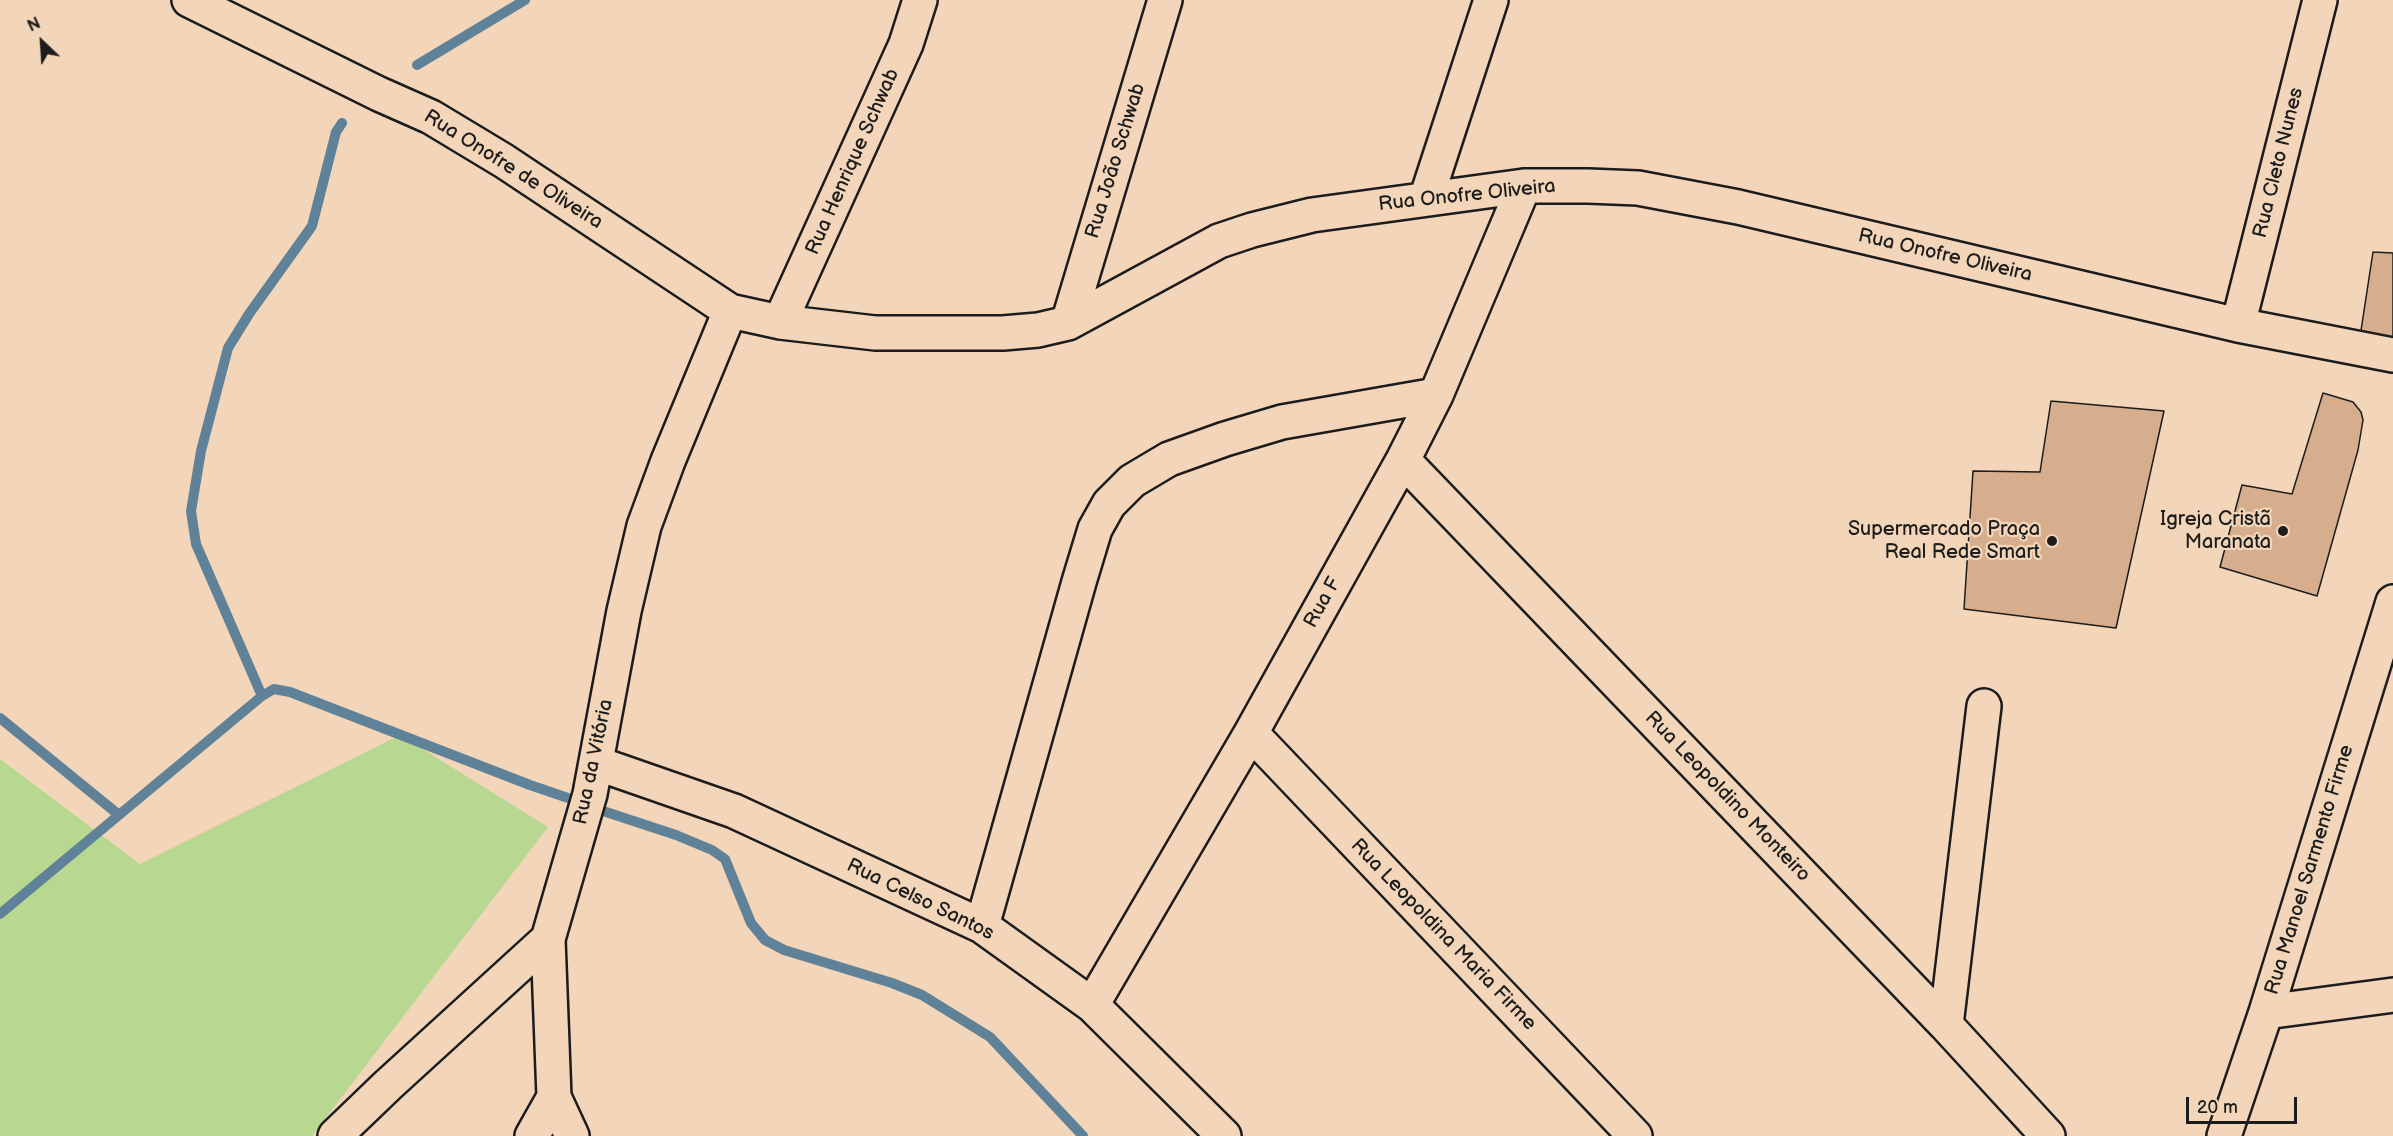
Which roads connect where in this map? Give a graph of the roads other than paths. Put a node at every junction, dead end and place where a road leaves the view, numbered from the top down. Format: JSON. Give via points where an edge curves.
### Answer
{"nodes":[{"id":1,"x":189,"y":0,"type":"edge"},
{"id":2,"x":920,"y":0,"type":"edge"},
{"id":3,"x":1166,"y":0,"type":"edge"},
{"id":4,"x":1491,"y":0,"type":"edge"},
{"id":5,"x":2320,"y":0,"type":"edge"},
{"id":6,"x":1524,"y":186,"type":"junction"},
{"id":7,"x":1426,"y":199,"type":"junction"},
{"id":8,"x":730,"y":311,"type":"junction"},
{"id":9,"x":780,"y":322,"type":"junction"},
{"id":10,"x":1068,"y":323,"type":"junction"},
{"id":11,"x":2238,"y":326,"type":"junction"},
{"id":12,"x":2393,"y":355,"type":"edge"},
{"id":13,"x":1436,"y":395,"type":"junction"},
{"id":14,"x":1403,"y":460,"type":"junction"},
{"id":15,"x":2393,"y":602,"type":"edge"},
{"id":16,"x":1984,"y":706,"type":"dead end"},
{"id":17,"x":1251,"y":733,"type":"junction"},
{"id":18,"x":596,"y":763,"type":"junction"},
{"id":19,"x":982,"y":926,"type":"junction"},
{"id":20,"x":548,"y":939,"type":"junction"},
{"id":21,"x":2393,"y":995,"type":"edge"},
{"id":22,"x":1092,"y":1005,"type":"junction"},
{"id":23,"x":2266,"y":1012,"type":"junction"},
{"id":24,"x":1946,"y":1025,"type":"junction"},
{"id":25,"x":554,"y":1097,"type":"junction"},
{"id":26,"x":335,"y":1136,"type":"edge"},
{"id":27,"x":532,"y":1136,"type":"edge"},
{"id":28,"x":572,"y":1136,"type":"edge"},
{"id":29,"x":1224,"y":1136,"type":"edge"},
{"id":30,"x":1635,"y":1136,"type":"edge"},
{"id":31,"x":2048,"y":1136,"type":"edge"},
{"id":32,"x":2224,"y":1136,"type":"edge"}],
"edges":[{"from":1,"to":8,"type":"street","name":"Rua Onofre de Oliveira","via":[[431,117]]},
{"from":2,"to":9,"type":"street","name":"Rua Henrique Schwab","via":[[906,44]]},
{"from":3,"to":10,"type":"street","name":"Rua João Schwab"},
{"from":4,"to":7,"type":"street"},
{"from":5,"to":11,"type":"street","name":"Rua Cleto Nunes"},
{"from":6,"to":7,"type":"street","name":"Rua Onofre Oliveira"},
{"from":6,"to":11,"type":"street","name":"Rua Onofre Oliveira","via":[[1638,188],[1738,207]]},
{"from":6,"to":13,"type":"street","name":"Rua F"},
{"from":7,"to":10,"type":"street","name":"Rua Onofre Oliveira","via":[[1312,215],[1220,241]]},
{"from":8,"to":9,"type":"street","name":"Rua Onofre Oliveira"},
{"from":8,"to":18,"type":"street","name":"Rua da Vitória","via":[[644,526]]},
{"from":9,"to":10,"type":"street","name":"Rua Onofre Oliveira","via":[[875,333],[935,334],[1038,330]]},
{"from":11,"to":12,"type":"street","name":"Rua Onofre Oliveira"},
{"from":13,"to":14,"type":"street","name":"Rua F"},
{"from":13,"to":19,"type":"street","via":[[1282,422],[1225,439],[1169,459],[1132,481],[1109,504],[1095,529],[1079,582]]},
{"from":14,"to":17,"type":"street","name":"Rua F"},
{"from":14,"to":24,"type":"street","name":"Rua Leopoldino Monteiro"},
{"from":15,"to":23,"type":"street","name":"Rua Manoel Sarmento Firme"},
{"from":16,"to":24,"type":"street"},
{"from":17,"to":22,"type":"street","name":"Rua F"},
{"from":17,"to":30,"type":"street","name":"Rua Leopoldina Maria Firme"},
{"from":18,"to":19,"type":"street","name":"Rua Celso Santos","via":[[734,811]]},
{"from":18,"to":20,"type":"street","name":"Rua da Vitória"},
{"from":19,"to":22,"type":"street","name":"Rua Celso Santos"},
{"from":20,"to":25,"type":"street"},
{"from":20,"to":26,"type":"street"},
{"from":21,"to":23,"type":"street"},
{"from":22,"to":29,"type":"street","name":"Rua Celso Santos"},
{"from":23,"to":32,"type":"street","name":"Rua Manoel Sarmento Firme"},
{"from":24,"to":31,"type":"street","name":"Rua Leopoldino Monteiro"},
{"from":25,"to":27,"type":"street"},
{"from":25,"to":28,"type":"street"}]}
